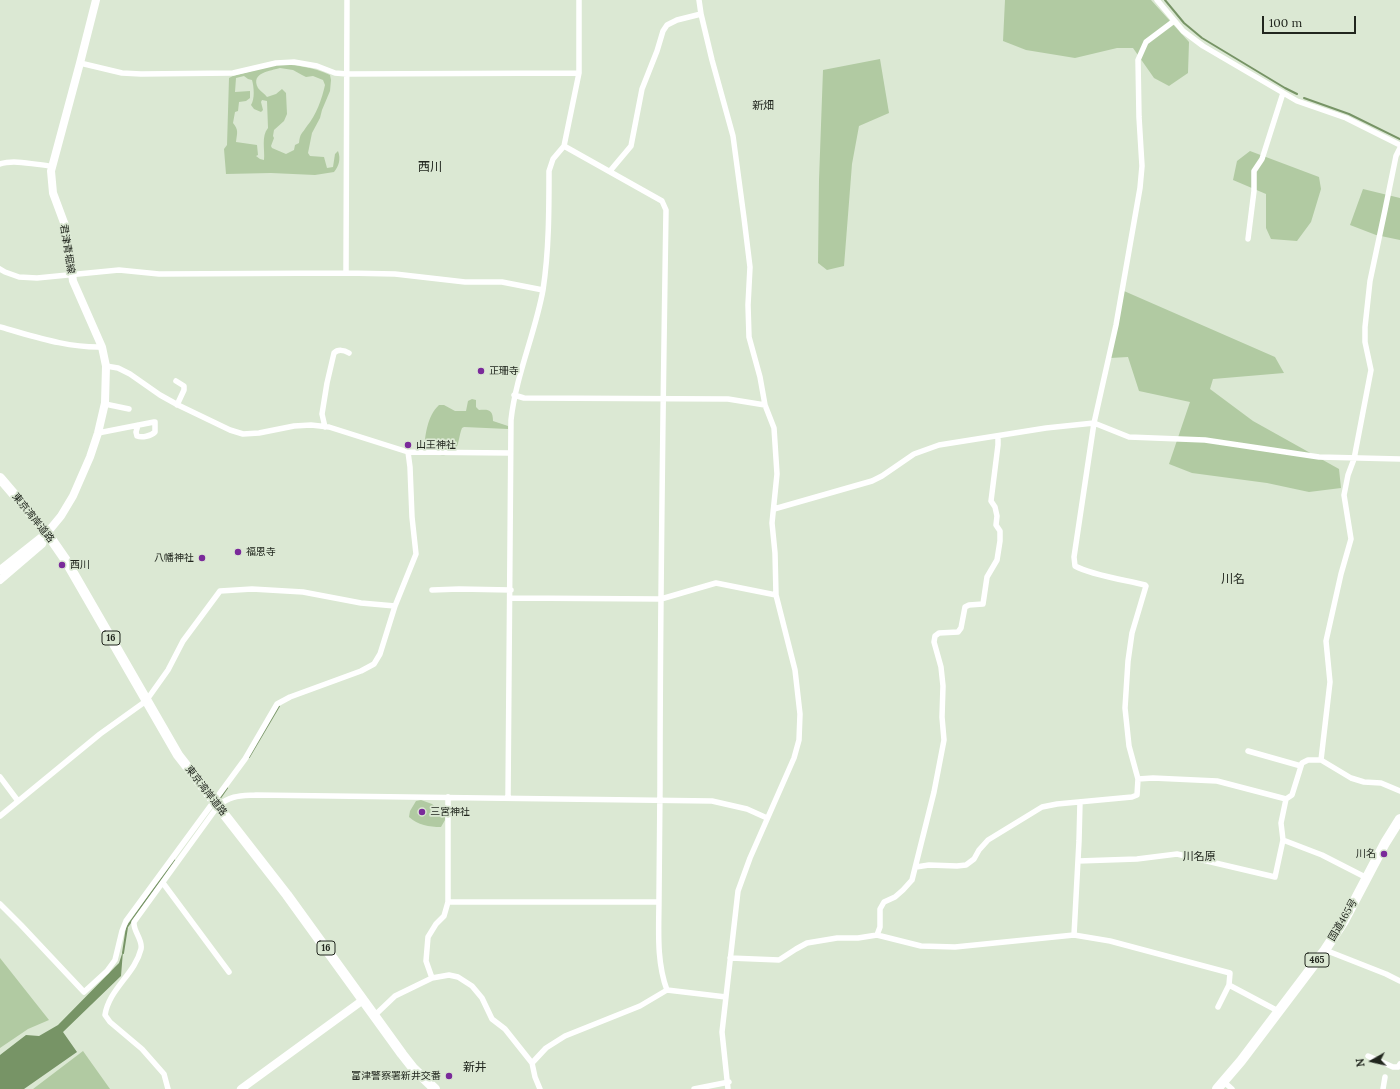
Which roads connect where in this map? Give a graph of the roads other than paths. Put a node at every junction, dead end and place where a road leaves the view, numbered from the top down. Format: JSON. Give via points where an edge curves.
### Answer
{"nodes":[{"id":1,"x":96,"y":0,"type":"edge"},
{"id":2,"x":348,"y":0,"type":"edge"},
{"id":3,"x":579,"y":0,"type":"edge"},
{"id":4,"x":700,"y":0,"type":"edge"},
{"id":5,"x":1157,"y":0,"type":"edge"},
{"id":6,"x":701,"y":14,"type":"junction"},
{"id":7,"x":1174,"y":22,"type":"junction"},
{"id":8,"x":80,"y":63,"type":"junction"},
{"id":9,"x":579,"y":73,"type":"junction"},
{"id":10,"x":347,"y":74,"type":"junction"},
{"id":11,"x":1283,"y":93,"type":"junction"},
{"id":12,"x":564,"y":146,"type":"junction"},
{"id":13,"x":1400,"y":146,"type":"edge"},
{"id":14,"x":0,"y":164,"type":"edge"},
{"id":15,"x":52,"y":166,"type":"junction"},
{"id":16,"x":610,"y":171,"type":"junction"},
{"id":17,"x":1248,"y":239,"type":"dead end"},
{"id":18,"x":0,"y":269,"type":"edge"},
{"id":19,"x":346,"y":273,"type":"junction"},
{"id":20,"x":71,"y":274,"type":"junction"},
{"id":21,"x":543,"y":290,"type":"junction"},
{"id":22,"x":0,"y":327,"type":"edge"},
{"id":23,"x":102,"y":347,"type":"junction"},
{"id":24,"x":349,"y":353,"type":"dead end"},
{"id":25,"x":106,"y":366,"type":"junction"},
{"id":26,"x":176,"y":381,"type":"dead end"},
{"id":27,"x":514,"y":395,"type":"junction"},
{"id":28,"x":663,"y":399,"type":"junction"},
{"id":29,"x":105,"y":404,"type":"junction"},
{"id":30,"x":177,"y":405,"type":"junction"},
{"id":31,"x":765,"y":405,"type":"junction"},
{"id":32,"x":123,"y":415,"type":"dead end"},
{"id":33,"x":1094,"y":423,"type":"junction"},
{"id":34,"x":138,"y":425,"type":"dead end"},
{"id":35,"x":325,"y":427,"type":"junction"},
{"id":36,"x":98,"y":433,"type":"junction"},
{"id":37,"x":998,"y":436,"type":"junction"},
{"id":38,"x":408,"y":452,"type":"junction"},
{"id":39,"x":510,"y":453,"type":"junction"},
{"id":40,"x":1354,"y":459,"type":"junction"},
{"id":41,"x":1400,"y":459,"type":"edge"},
{"id":42,"x":0,"y":478,"type":"edge"},
{"id":43,"x":774,"y":509,"type":"junction"},
{"id":44,"x":47,"y":533,"type":"junction"},
{"id":45,"x":0,"y":570,"type":"edge"},
{"id":46,"x":0,"y":580,"type":"edge"},
{"id":47,"x":432,"y":590,"type":"dead end"},
{"id":48,"x":511,"y":590,"type":"junction"},
{"id":49,"x":776,"y":595,"type":"junction"},
{"id":50,"x":511,"y":598,"type":"junction"},
{"id":51,"x":662,"y":599,"type":"junction"},
{"id":52,"x":395,"y":606,"type":"junction"},
{"id":53,"x":146,"y":701,"type":"junction"},
{"id":54,"x":1248,"y":751,"type":"dead end"},
{"id":55,"x":1321,"y":760,"type":"junction"},
{"id":56,"x":1301,"y":766,"type":"junction"},
{"id":57,"x":0,"y":777,"type":"edge"},
{"id":58,"x":1138,"y":779,"type":"junction"},
{"id":59,"x":1400,"y":791,"type":"edge"},
{"id":60,"x":448,"y":797,"type":"junction"},
{"id":61,"x":508,"y":798,"type":"junction"},
{"id":62,"x":660,"y":799,"type":"junction"},
{"id":63,"x":1286,"y":799,"type":"junction"},
{"id":64,"x":18,"y":801,"type":"junction"},
{"id":65,"x":1080,"y":802,"type":"junction"},
{"id":66,"x":216,"y":804,"type":"junction"},
{"id":67,"x":0,"y":816,"type":"edge"},
{"id":68,"x":767,"y":818,"type":"junction"},
{"id":69,"x":1400,"y":819,"type":"edge"},
{"id":70,"x":1283,"y":840,"type":"junction"},
{"id":71,"x":1078,"y":861,"type":"junction"},
{"id":72,"x":916,"y":867,"type":"junction"},
{"id":73,"x":1366,"y":878,"type":"junction"},
{"id":74,"x":163,"y":883,"type":"junction"},
{"id":75,"x":448,"y":902,"type":"junction"},
{"id":76,"x":659,"y":902,"type":"junction"},
{"id":77,"x":0,"y":904,"type":"edge"},
{"id":78,"x":878,"y":935,"type":"junction"},
{"id":79,"x":1074,"y":935,"type":"junction"},
{"id":80,"x":1325,"y":950,"type":"junction"},
{"id":81,"x":730,"y":958,"type":"junction"},
{"id":82,"x":229,"y":972,"type":"dead end"},
{"id":83,"x":432,"y":978,"type":"junction"},
{"id":84,"x":1400,"y":981,"type":"edge"},
{"id":85,"x":1229,"y":985,"type":"junction"},
{"id":86,"x":667,"y":990,"type":"junction"},
{"id":87,"x":726,"y":997,"type":"junction"},
{"id":88,"x":363,"y":1000,"type":"junction"},
{"id":89,"x":1218,"y":1007,"type":"dead end"},
{"id":90,"x":1278,"y":1011,"type":"junction"},
{"id":91,"x":374,"y":1016,"type":"junction"},
{"id":92,"x":1368,"y":1056,"type":"dead end"},
{"id":93,"x":532,"y":1063,"type":"junction"},
{"id":94,"x":1400,"y":1064,"type":"edge"},
{"id":95,"x":1385,"y":1077,"type":"dead end"},
{"id":96,"x":729,"y":1082,"type":"junction"},
{"id":97,"x":1220,"y":1085,"type":"edge"},
{"id":98,"x":168,"y":1089,"type":"edge"},
{"id":99,"x":241,"y":1089,"type":"edge"},
{"id":100,"x":435,"y":1089,"type":"edge"},
{"id":101,"x":540,"y":1089,"type":"edge"},
{"id":102,"x":694,"y":1089,"type":"edge"},
{"id":103,"x":728,"y":1089,"type":"edge"},
{"id":104,"x":1232,"y":1089,"type":"edge"},
{"id":105,"x":1383,"y":1089,"type":"edge"}],
"edges":[{"from":1,"to":8,"type":"main road","name":"君津青堀線"},
{"from":2,"to":10,"type":"street"},
{"from":3,"to":9,"type":"street"},
{"from":4,"to":6,"type":"street"},
{"from":5,"to":7,"type":"street"},
{"from":6,"to":16,"type":"street","via":[[677,20],[667,25],[663,31],[658,51],[642,89],[631,146]]},
{"from":6,"to":31,"type":"street","via":[[733,136],[750,267],[749,337]]},
{"from":7,"to":11,"type":"street","via":[[1203,46]]},
{"from":7,"to":33,"type":"street","via":[[1146,42],[1138,60],[1142,166],[1140,188],[1116,325]]},
{"from":8,"to":10,"type":"street","via":[[122,73],[141,74],[233,73],[276,63],[294,62]]},
{"from":8,"to":15,"type":"main road","name":"君津青堀線"},
{"from":9,"to":10,"type":"street"},
{"from":9,"to":12,"type":"street"},
{"from":10,"to":19,"type":"street"},
{"from":11,"to":13,"type":"street","via":[[1297,102],[1346,118]]},
{"from":11,"to":17,"type":"street","via":[[1262,159],[1254,171]]},
{"from":12,"to":16,"type":"street"},
{"from":12,"to":21,"type":"street","via":[[553,159],[549,171]]},
{"from":13,"to":40,"type":"street","via":[[1370,281],[1365,342],[1371,370]]},
{"from":14,"to":15,"type":"street","via":[[16,162]]},
{"from":15,"to":20,"type":"main road","name":"君津青堀線","via":[[51,186],[66,228]]},
{"from":16,"to":28,"type":"street","via":[[662,201],[666,210]]},
{"from":18,"to":20,"type":"street","via":[[19,277],[37,278]]},
{"from":19,"to":20,"type":"street","via":[[159,274],[119,270]]},
{"from":19,"to":21,"type":"street","via":[[395,274],[465,282],[502,282]]},
{"from":20,"to":23,"type":"main road","name":"君津青堀線"},
{"from":21,"to":27,"type":"street"},
{"from":22,"to":23,"type":"street","via":[[68,344]]},
{"from":23,"to":25,"type":"main road","name":"君津青堀線"},
{"from":24,"to":35,"type":"street","via":[[339,350],[334,353],[322,414]]},
{"from":25,"to":29,"type":"main road","name":"君津青堀線"},
{"from":25,"to":30,"type":"street","via":[[130,374]]},
{"from":26,"to":30,"type":"street","via":[[184,386]]},
{"from":27,"to":28,"type":"street","via":[[524,398]]},
{"from":27,"to":39,"type":"street"},
{"from":28,"to":31,"type":"street","via":[[728,399]]},
{"from":28,"to":51,"type":"street"},
{"from":29,"to":32,"type":"street","via":[[127,409]]},
{"from":29,"to":36,"type":"main road","name":"君津青堀線"},
{"from":30,"to":35,"type":"street","via":[[243,434],[305,425]]},
{"from":31,"to":43,"type":"street","via":[[774,428],[776,447]]},
{"from":33,"to":37,"type":"street"},
{"from":33,"to":40,"type":"street","via":[[1129,437],[1205,440],[1292,454]]},
{"from":33,"to":58,"type":"street","via":[[1074,557],[1075,566],[1146,586],[1132,633],[1125,708],[1129,746]]},
{"from":34,"to":36,"type":"street"},
{"from":35,"to":38,"type":"street"},
{"from":36,"to":44,"type":"main road","name":"君津青堀線","via":[[73,496]]},
{"from":37,"to":43,"type":"street","via":[[939,445],[914,454],[872,481]]},
{"from":37,"to":72,"type":"street","via":[[991,501],[998,516],[996,525],[1000,531],[997,560],[987,576],[983,604],[965,607],[958,632],[939,633],[935,636],[943,686],[944,740]]},
{"from":38,"to":39,"type":"street"},
{"from":38,"to":52,"type":"street","via":[[416,554]]},
{"from":39,"to":48,"type":"street"},
{"from":40,"to":41,"type":"street"},
{"from":40,"to":55,"type":"street","via":[[1344,495],[1352,539],[1341,574],[1326,641],[1330,682]]},
{"from":42,"to":44,"type":"highway","name":"東京湾岸道路","number":"16"},
{"from":43,"to":49,"type":"street","via":[[772,523]]},
{"from":44,"to":45,"type":"main road"},
{"from":44,"to":46,"type":"main road","via":[[42,544]]},
{"from":44,"to":53,"type":"highway","name":"東京湾岸道路","number":"16","via":[[73,572]]},
{"from":47,"to":48,"type":"street"},
{"from":48,"to":50,"type":"street"},
{"from":49,"to":51,"type":"street","via":[[716,583]]},
{"from":49,"to":68,"type":"street","via":[[795,670],[800,714],[799,740],[794,758]]},
{"from":50,"to":51,"type":"street"},
{"from":50,"to":61,"type":"street"},
{"from":51,"to":62,"type":"street"},
{"from":52,"to":53,"type":"street","via":[[361,603],[303,592],[252,589],[220,591],[200,616]]},
{"from":52,"to":66,"type":"street","via":[[380,654],[374,664],[277,704]]},
{"from":53,"to":64,"type":"street","via":[[100,734]]},
{"from":53,"to":66,"type":"highway","name":"東京湾岸道路","number":"16","via":[[178,755]]},
{"from":54,"to":56,"type":"street"},
{"from":55,"to":56,"type":"street","via":[[1308,760]]},
{"from":55,"to":59,"type":"street","via":[[1351,778],[1381,783]]},
{"from":56,"to":63,"type":"street","via":[[1292,795]]},
{"from":57,"to":64,"type":"street"},
{"from":58,"to":63,"type":"street","via":[[1217,781]]},
{"from":58,"to":65,"type":"street","via":[[1137,795],[1132,797]]},
{"from":60,"to":61,"type":"street"},
{"from":60,"to":66,"type":"street","via":[[256,795],[235,796]]},
{"from":60,"to":75,"type":"street"},
{"from":61,"to":62,"type":"street"},
{"from":62,"to":68,"type":"street","via":[[712,801],[747,809]]},
{"from":62,"to":76,"type":"street"},
{"from":63,"to":70,"type":"street","via":[[1281,823]]},
{"from":64,"to":67,"type":"street"},
{"from":65,"to":71,"type":"street"},
{"from":65,"to":72,"type":"street","via":[[1042,807],[988,840],[974,859],[966,865]]},
{"from":66,"to":74,"type":"street"},
{"from":66,"to":77,"type":"street","via":[[126,921],[115,960],[84,992]]},
{"from":66,"to":88,"type":"highway","name":"東京湾岸道路","number":"16","via":[[287,895]]},
{"from":68,"to":81,"type":"street","via":[[738,891]]},
{"from":69,"to":73,"type":"highway","name":"国道465号","number":"465"},
{"from":70,"to":71,"type":"street","via":[[1275,877],[1177,854],[1136,859]]},
{"from":70,"to":73,"type":"street","via":[[1322,855]]},
{"from":71,"to":79,"type":"street"},
{"from":72,"to":78,"type":"street","via":[[912,880],[904,890],[884,902],[880,909]]},
{"from":73,"to":80,"type":"highway","name":"国道465号","number":"465","via":[[1344,921]]},
{"from":74,"to":82,"type":"street"},
{"from":74,"to":98,"type":"street","via":[[134,922],[141,941],[140,951],[133,969],[106,1006],[104,1015],[142,1049],[164,1074]]},
{"from":75,"to":76,"type":"street"},
{"from":75,"to":83,"type":"street","via":[[444,916],[428,938],[426,961]]},
{"from":76,"to":86,"type":"street","via":[[660,967]]},
{"from":78,"to":79,"type":"street","via":[[921,946],[955,947]]},
{"from":78,"to":81,"type":"street","via":[[807,943],[779,960]]},
{"from":79,"to":85,"type":"street","via":[[1110,941],[1230,973]]},
{"from":80,"to":84,"type":"street"},
{"from":80,"to":90,"type":"highway","name":"国道465号","number":"465"},
{"from":81,"to":87,"type":"street"},
{"from":83,"to":91,"type":"street","via":[[395,996]]},
{"from":83,"to":93,"type":"street","via":[[450,975],[472,986],[482,998],[492,1019],[505,1029]]},
{"from":85,"to":89,"type":"street"},
{"from":85,"to":90,"type":"street"},
{"from":86,"to":87,"type":"street"},
{"from":86,"to":93,"type":"street","via":[[640,1006],[565,1036],[546,1048]]},
{"from":87,"to":96,"type":"street","via":[[722,1032]]},
{"from":88,"to":91,"type":"highway","name":"東京湾岸道路","number":"16"},
{"from":88,"to":99,"type":"main road"},
{"from":90,"to":97,"type":"highway","name":"国道465号","number":"465"},
{"from":91,"to":100,"type":"highway","name":"東京湾岸道路","number":"16","via":[[412,1068]]},
{"from":92,"to":94,"type":"street","via":[[1393,1067]]},
{"from":93,"to":101,"type":"street"},
{"from":95,"to":105,"type":"street"},
{"from":96,"to":102,"type":"street"},
{"from":96,"to":103,"type":"street"},
{"from":97,"to":104,"type":"street"}]}
